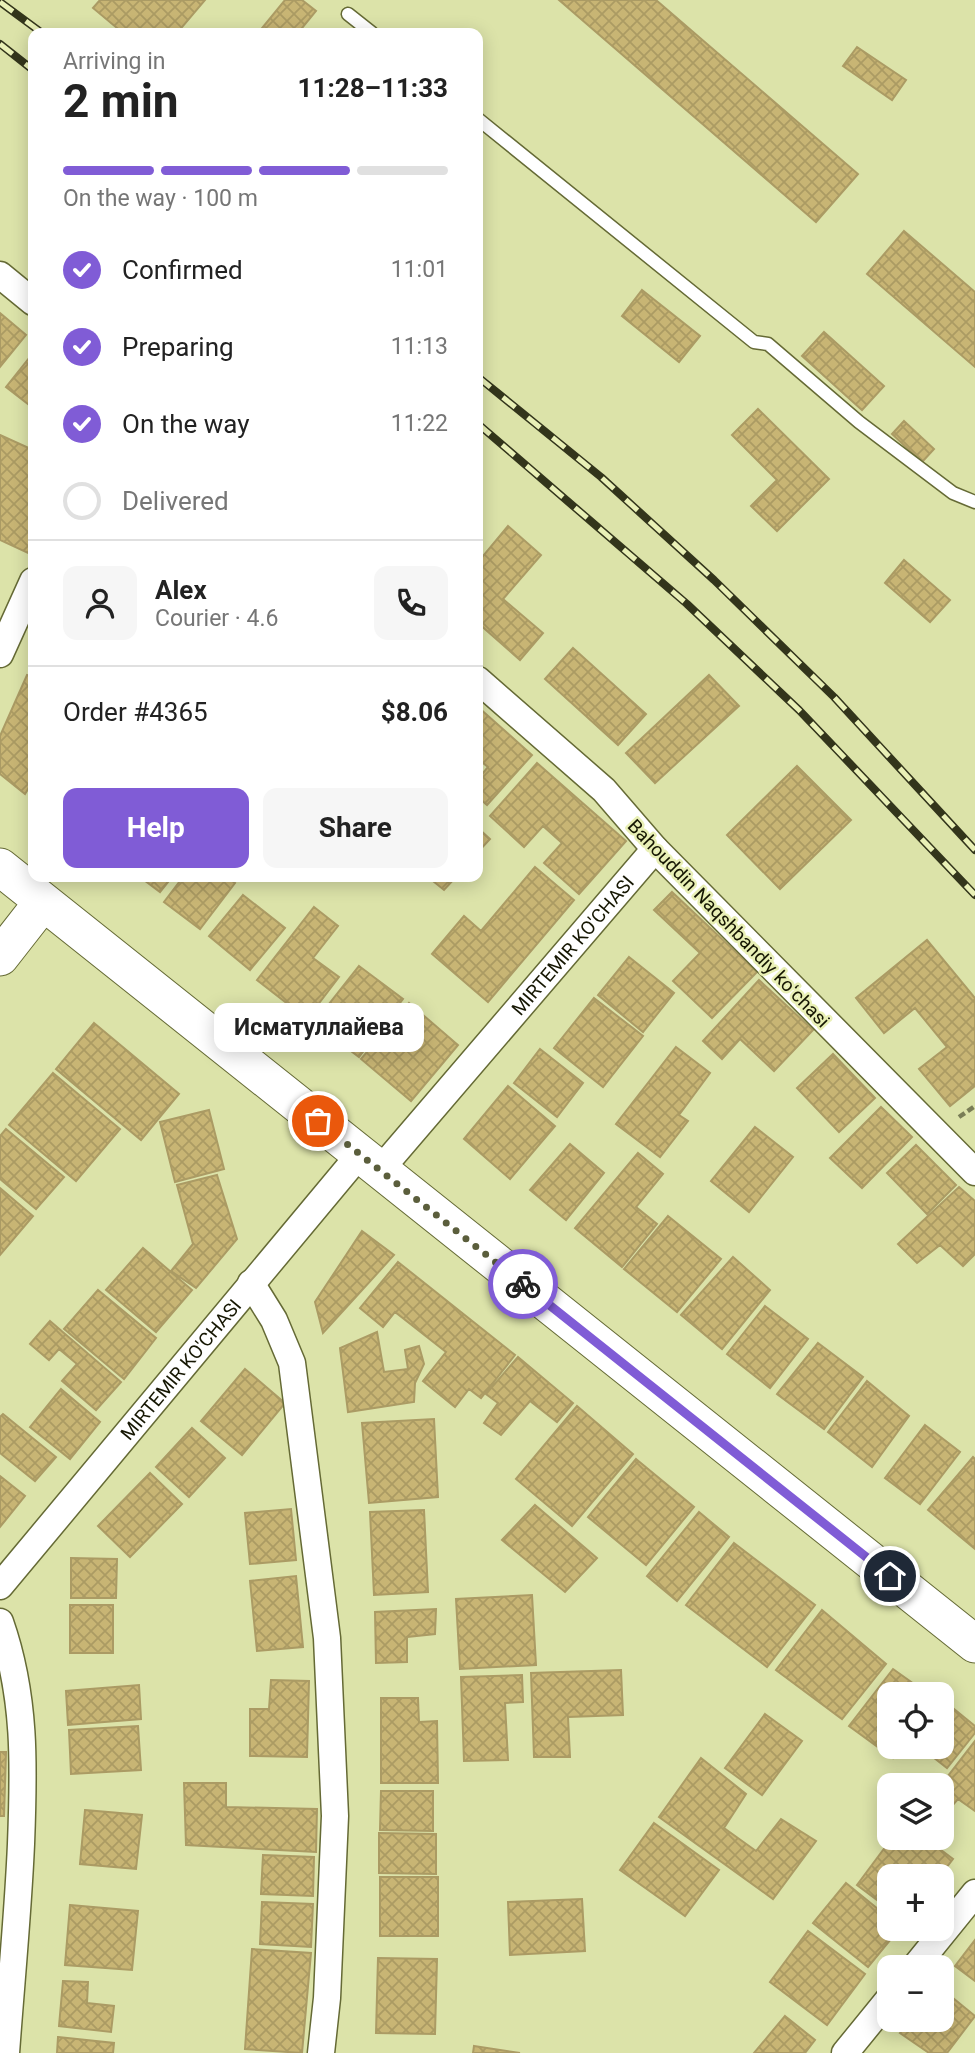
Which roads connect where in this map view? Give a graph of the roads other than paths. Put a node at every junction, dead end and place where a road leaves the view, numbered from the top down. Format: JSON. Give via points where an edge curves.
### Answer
{"nodes":[{"id":1,"x":348,"y":14,"type":"dead end"},
{"id":2,"x":366,"y":28,"type":"edge"},
{"id":3,"x":483,"y":123,"type":"edge"},
{"id":4,"x":0,"y":275,"type":"edge"},
{"id":5,"x":28,"y":298,"type":"edge"},
{"id":6,"x":975,"y":502,"type":"edge"},
{"id":7,"x":28,"y":592,"type":"edge"},
{"id":8,"x":0,"y":654,"type":"edge"},
{"id":9,"x":483,"y":684,"type":"edge"},
{"id":10,"x":654,"y":849,"type":"junction"},
{"id":11,"x":0,"y":867,"type":"edge"},
{"id":12,"x":43,"y":902,"type":"junction"},
{"id":13,"x":0,"y":957,"type":"edge"},
{"id":14,"x":370,"y":1162,"type":"junction"},
{"id":15,"x":975,"y":1172,"type":"edge"},
{"id":16,"x":251,"y":1283,"type":"junction"},
{"id":17,"x":0,"y":1586,"type":"edge"},
{"id":18,"x":0,"y":1622,"type":"edge"},
{"id":19,"x":975,"y":1644,"type":"edge"},
{"id":20,"x":975,"y":1893,"type":"edge"},
{"id":21,"x":925,"y":1955,"type":"edge"},
{"id":22,"x":877,"y":2014,"type":"edge"},
{"id":23,"x":6,"y":2053,"type":"edge"},
{"id":24,"x":321,"y":2053,"type":"edge"},
{"id":25,"x":845,"y":2053,"type":"edge"}],
"edges":[{"from":1,"to":2,"type":"lane"},
{"from":3,"to":6,"type":"lane","via":[[754,342],[768,344],[859,422],[953,493]]},
{"from":4,"to":5,"type":"street"},
{"from":7,"to":8,"type":"street"},
{"from":9,"to":10,"type":"street","name":"Bahouddin Naqshbandiy koʻchasi","via":[[604,790]]},
{"from":10,"to":14,"type":"street","name":"MIRTEMIR KO'CHASI"},
{"from":10,"to":15,"type":"street","name":"Bahouddin Naqshbandiy koʻchasi"},
{"from":11,"to":12,"type":"street"},
{"from":12,"to":13,"type":"street"},
{"from":12,"to":14,"type":"street"},
{"from":14,"to":16,"type":"street","name":"MIRTEMIR KO'CHASI"},
{"from":14,"to":19,"type":"street"},
{"from":16,"to":17,"type":"street","name":"MIRTEMIR KO'CHASI"},
{"from":16,"to":24,"type":"street","via":[[274,1320],[292,1363],[327,1637],[335,1816]]},
{"from":18,"to":23,"type":"street","via":[[22,1713],[24,1774]]},
{"from":20,"to":21,"type":"street"},
{"from":22,"to":25,"type":"street"}]}
